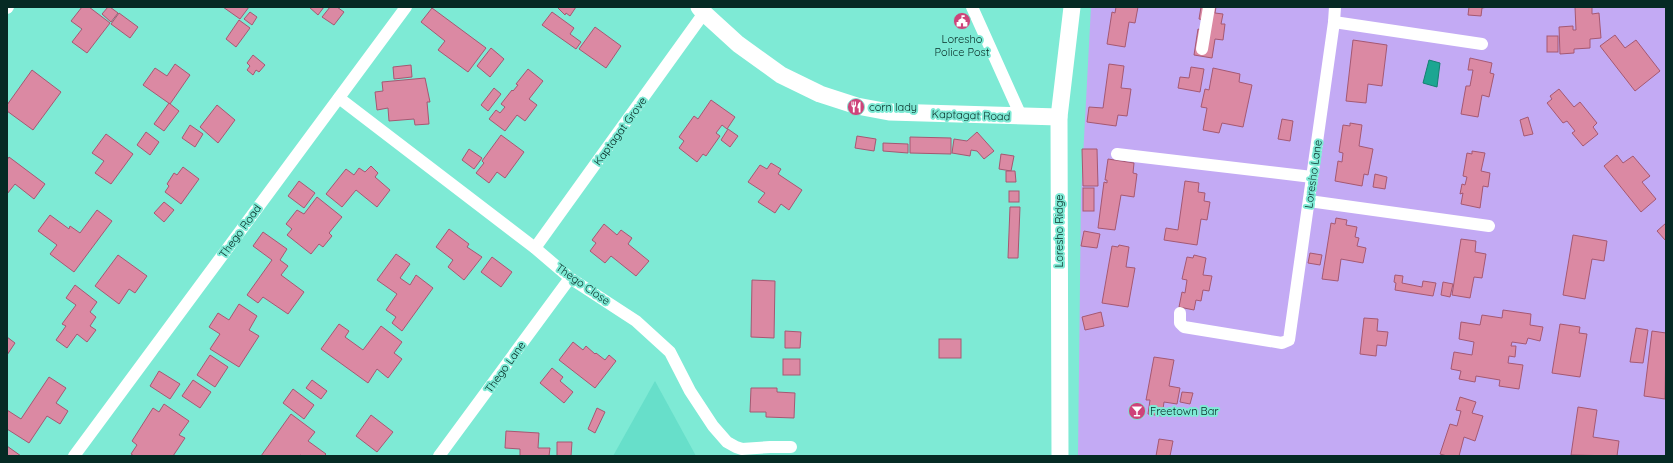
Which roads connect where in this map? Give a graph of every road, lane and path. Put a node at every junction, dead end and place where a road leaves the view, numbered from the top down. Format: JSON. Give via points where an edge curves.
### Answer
{"nodes":[{"id":1,"x":406,"y":7,"type":"edge"},
{"id":2,"x":972,"y":7,"type":"edge"},
{"id":3,"x":1072,"y":7,"type":"edge"},
{"id":4,"x":1209,"y":7,"type":"edge"},
{"id":5,"x":1334,"y":7,"type":"edge"},
{"id":6,"x":702,"y":10,"type":"edge"},
{"id":7,"x":1334,"y":22,"type":"junction"},
{"id":8,"x":1482,"y":44,"type":"dead end"},
{"id":9,"x":1202,"y":49,"type":"dead end"},
{"id":10,"x":338,"y":98,"type":"junction"},
{"id":11,"x":1021,"y":116,"type":"junction"},
{"id":12,"x":1059,"y":118,"type":"junction"},
{"id":13,"x":1117,"y":154,"type":"dead end"},
{"id":14,"x":1312,"y":177,"type":"junction"},
{"id":15,"x":1309,"y":200,"type":"junction"},
{"id":16,"x":1489,"y":226,"type":"dead end"},
{"id":17,"x":535,"y":248,"type":"junction"},
{"id":18,"x":570,"y":278,"type":"junction"},
{"id":19,"x":1180,"y":313,"type":"dead end"},
{"id":20,"x":791,"y":447,"type":"dead end"},
{"id":21,"x":74,"y":456,"type":"edge"},
{"id":22,"x":439,"y":456,"type":"edge"},
{"id":23,"x":1060,"y":456,"type":"edge"}],
"edges":[{"from":1,"to":10,"type":"street","name":"Thego Road"},
{"from":2,"to":11,"type":"street"},
{"from":3,"to":12,"type":"main road","name":"Loresho Ridge"},
{"from":4,"to":9,"type":"street"},
{"from":5,"to":7,"type":"street","name":"Loresho Lane"},
{"from":6,"to":11,"type":"main road","name":"Kaptagat Road","via":[[738,44],[782,75],[828,97],[888,112]]},
{"from":6,"to":17,"type":"street","name":"Kaptagat Grove"},
{"from":7,"to":8,"type":"street"},
{"from":7,"to":14,"type":"street","name":"Loresho Lane"},
{"from":10,"to":17,"type":"street","name":"Thego Close"},
{"from":10,"to":21,"type":"street","name":"Thego Road"},
{"from":11,"to":12,"type":"main road","name":"Kaptagat Road"},
{"from":12,"to":23,"type":"main road","name":"Loresho Ridge"},
{"from":13,"to":14,"type":"street"},
{"from":14,"to":15,"type":"street","name":"Loresho Lane"},
{"from":15,"to":16,"type":"street"},
{"from":15,"to":19,"type":"street","name":"Loresho Lane","via":[[1289,340],[1282,343],[1184,327],[1180,323]]},
{"from":17,"to":18,"type":"street","name":"Thego Close"},
{"from":18,"to":20,"type":"street","name":"Thego Close","via":[[636,321],[670,352],[690,391],[727,442],[742,449]]},
{"from":18,"to":22,"type":"street","name":"Thego Lane"}]}
